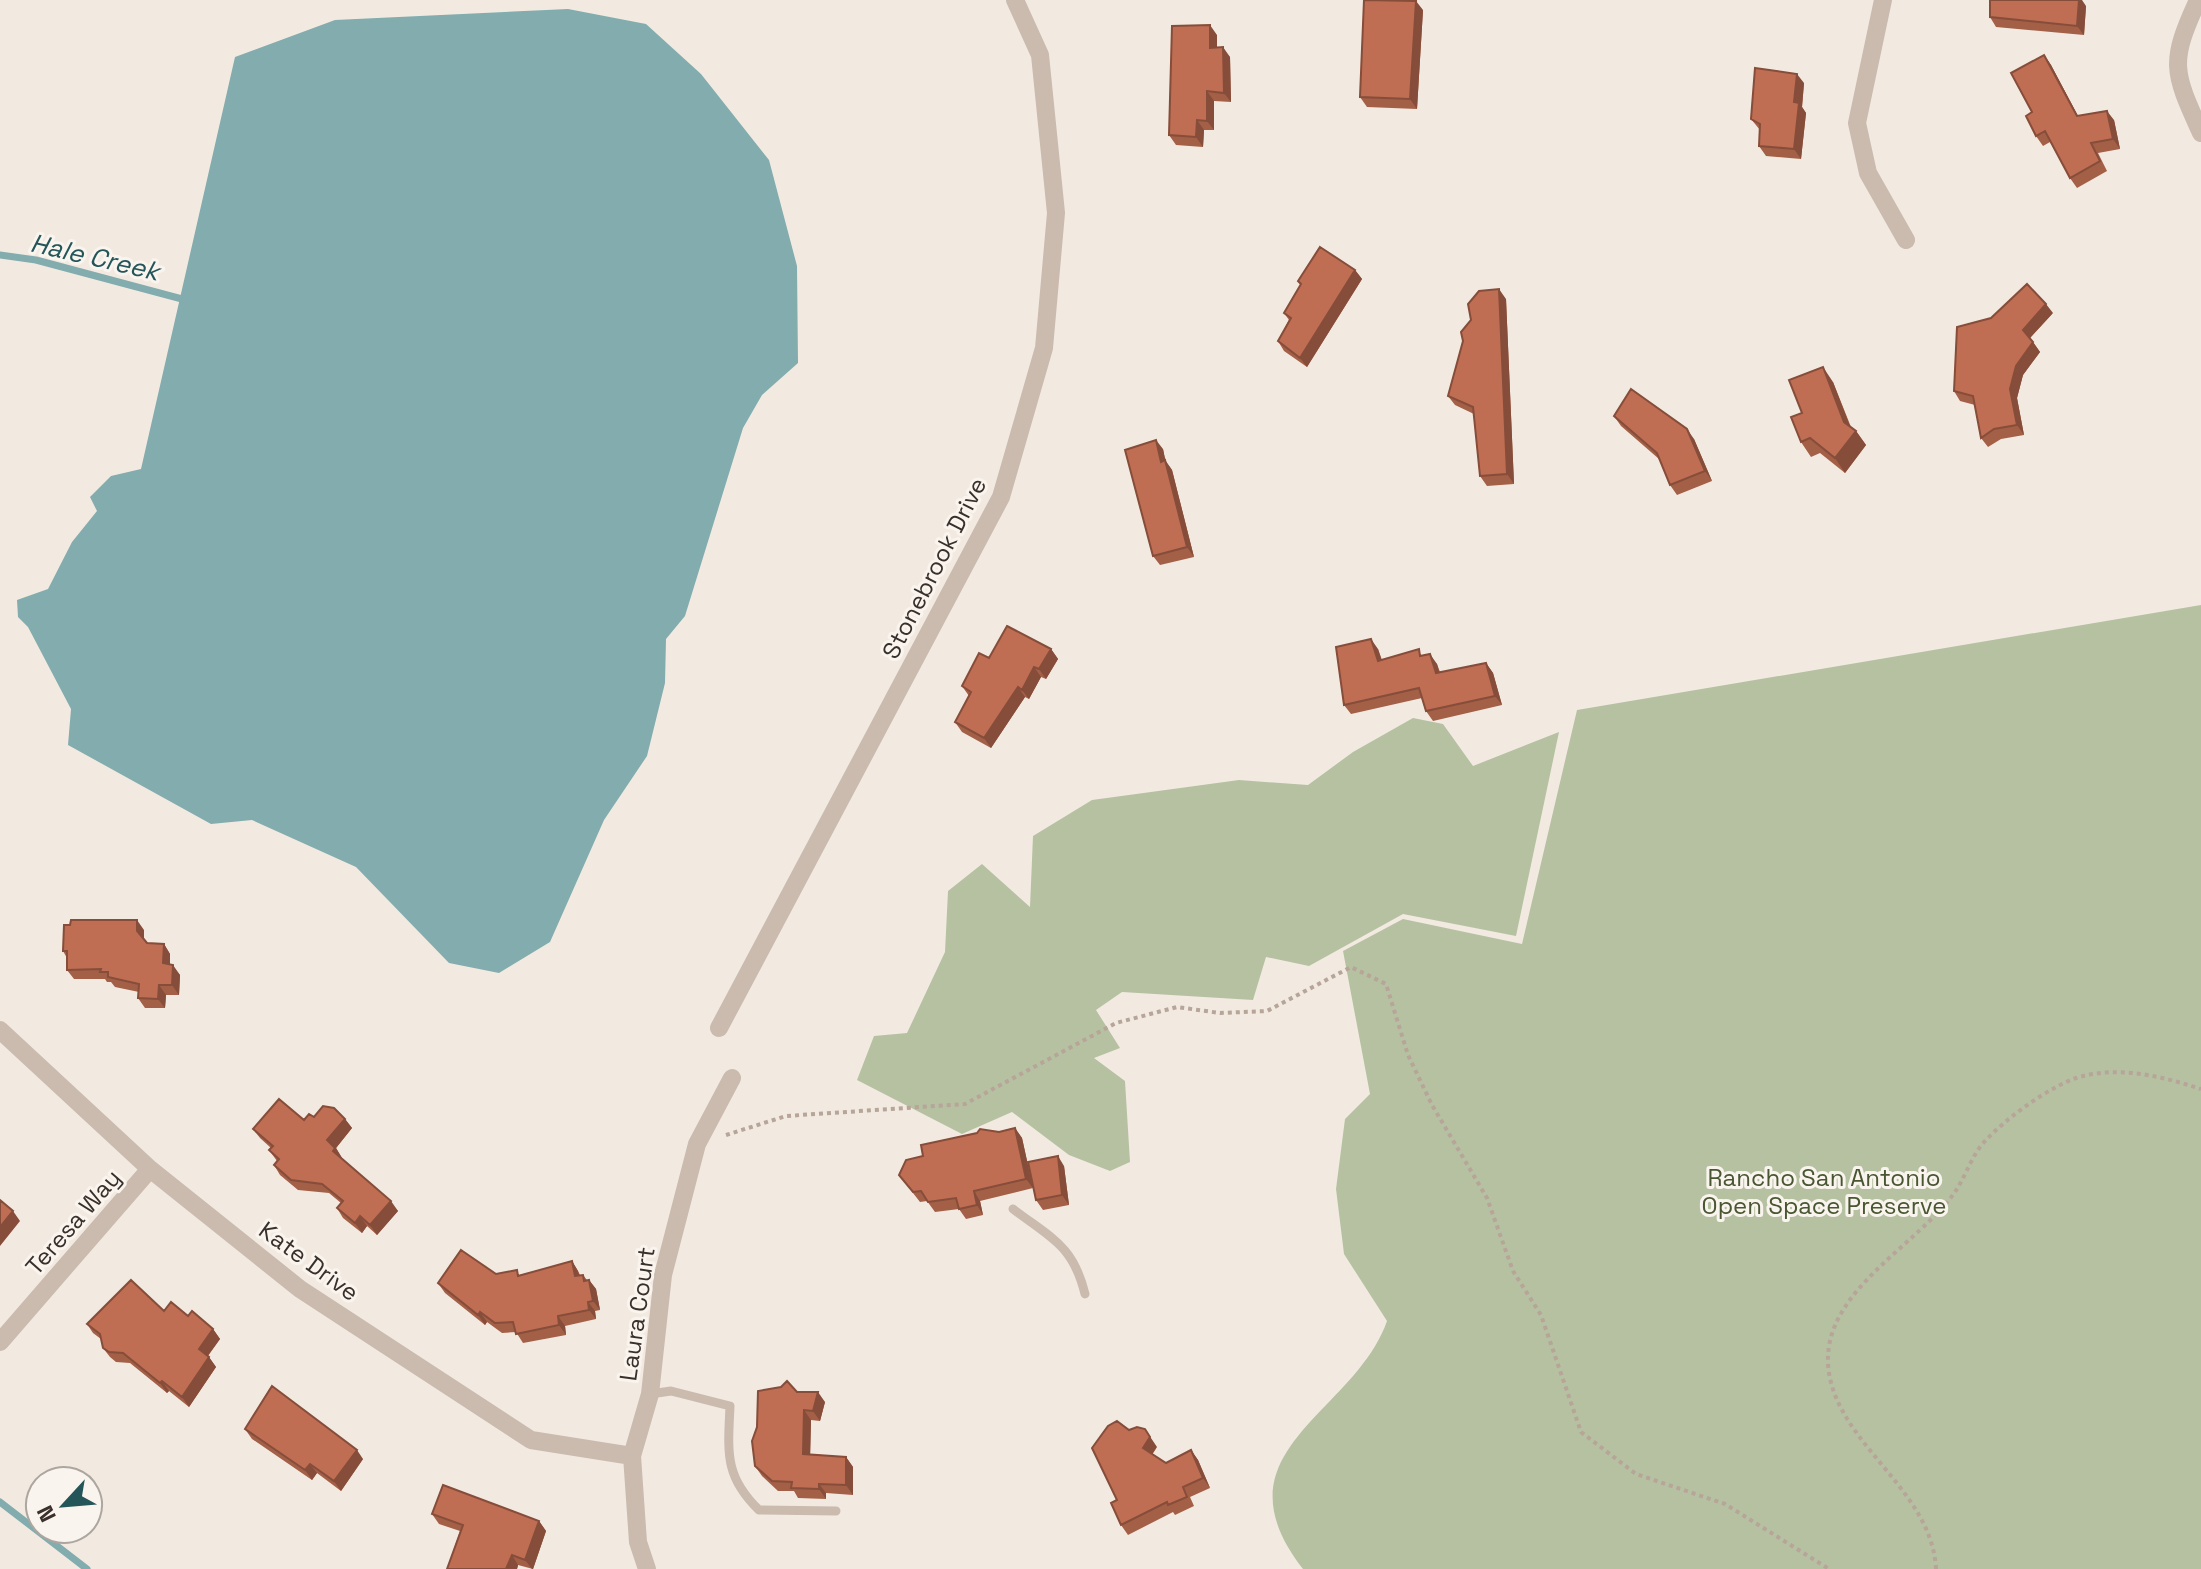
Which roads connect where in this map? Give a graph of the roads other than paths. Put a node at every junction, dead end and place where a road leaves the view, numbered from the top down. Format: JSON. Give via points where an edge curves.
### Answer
{"nodes":[{"id":1,"x":1015,"y":0,"type":"edge"},
{"id":2,"x":1883,"y":0,"type":"edge"},
{"id":3,"x":2198,"y":0,"type":"edge"},
{"id":4,"x":2201,"y":133,"type":"edge"},
{"id":5,"x":1906,"y":240,"type":"dead end"},
{"id":6,"x":719,"y":1028,"type":"dead end"},
{"id":7,"x":0,"y":1030,"type":"edge"},
{"id":8,"x":732,"y":1078,"type":"dead end"},
{"id":9,"x":150,"y":1169,"type":"junction"},
{"id":10,"x":1013,"y":1209,"type":"dead end"},
{"id":11,"x":1085,"y":1294,"type":"dead end"},
{"id":12,"x":0,"y":1342,"type":"edge"},
{"id":13,"x":650,"y":1394,"type":"junction"},
{"id":14,"x":632,"y":1456,"type":"junction"},
{"id":15,"x":836,"y":1511,"type":"dead end"},
{"id":16,"x":647,"y":1569,"type":"edge"}],
"edges":[{"from":1,"to":6,"type":"street","name":"Stonebrook Drive","via":[[1040,55],[1056,213],[1044,348],[1001,497]]},
{"from":2,"to":5,"type":"street","via":[[1857,123],[1868,173]]},
{"from":3,"to":4,"type":"street","via":[[2179,41],[2178,84]]},
{"from":7,"to":9,"type":"street","name":"Kate Drive"},
{"from":8,"to":13,"type":"street","name":"Laura Court","via":[[697,1144],[663,1275]]},
{"from":9,"to":12,"type":"street","name":"Teresa Way"},
{"from":9,"to":14,"type":"street","name":"Kate Drive","via":[[300,1289],[531,1440]]},
{"from":10,"to":11,"type":"lane","via":[[1066,1250],[1077,1264]]},
{"from":13,"to":14,"type":"street","name":"Laura Court"},
{"from":13,"to":15,"type":"lane","via":[[671,1391],[730,1406],[728,1459],[738,1490],[759,1510]]},
{"from":14,"to":16,"type":"street","name":"Laura Court","via":[[638,1542]]}]}
